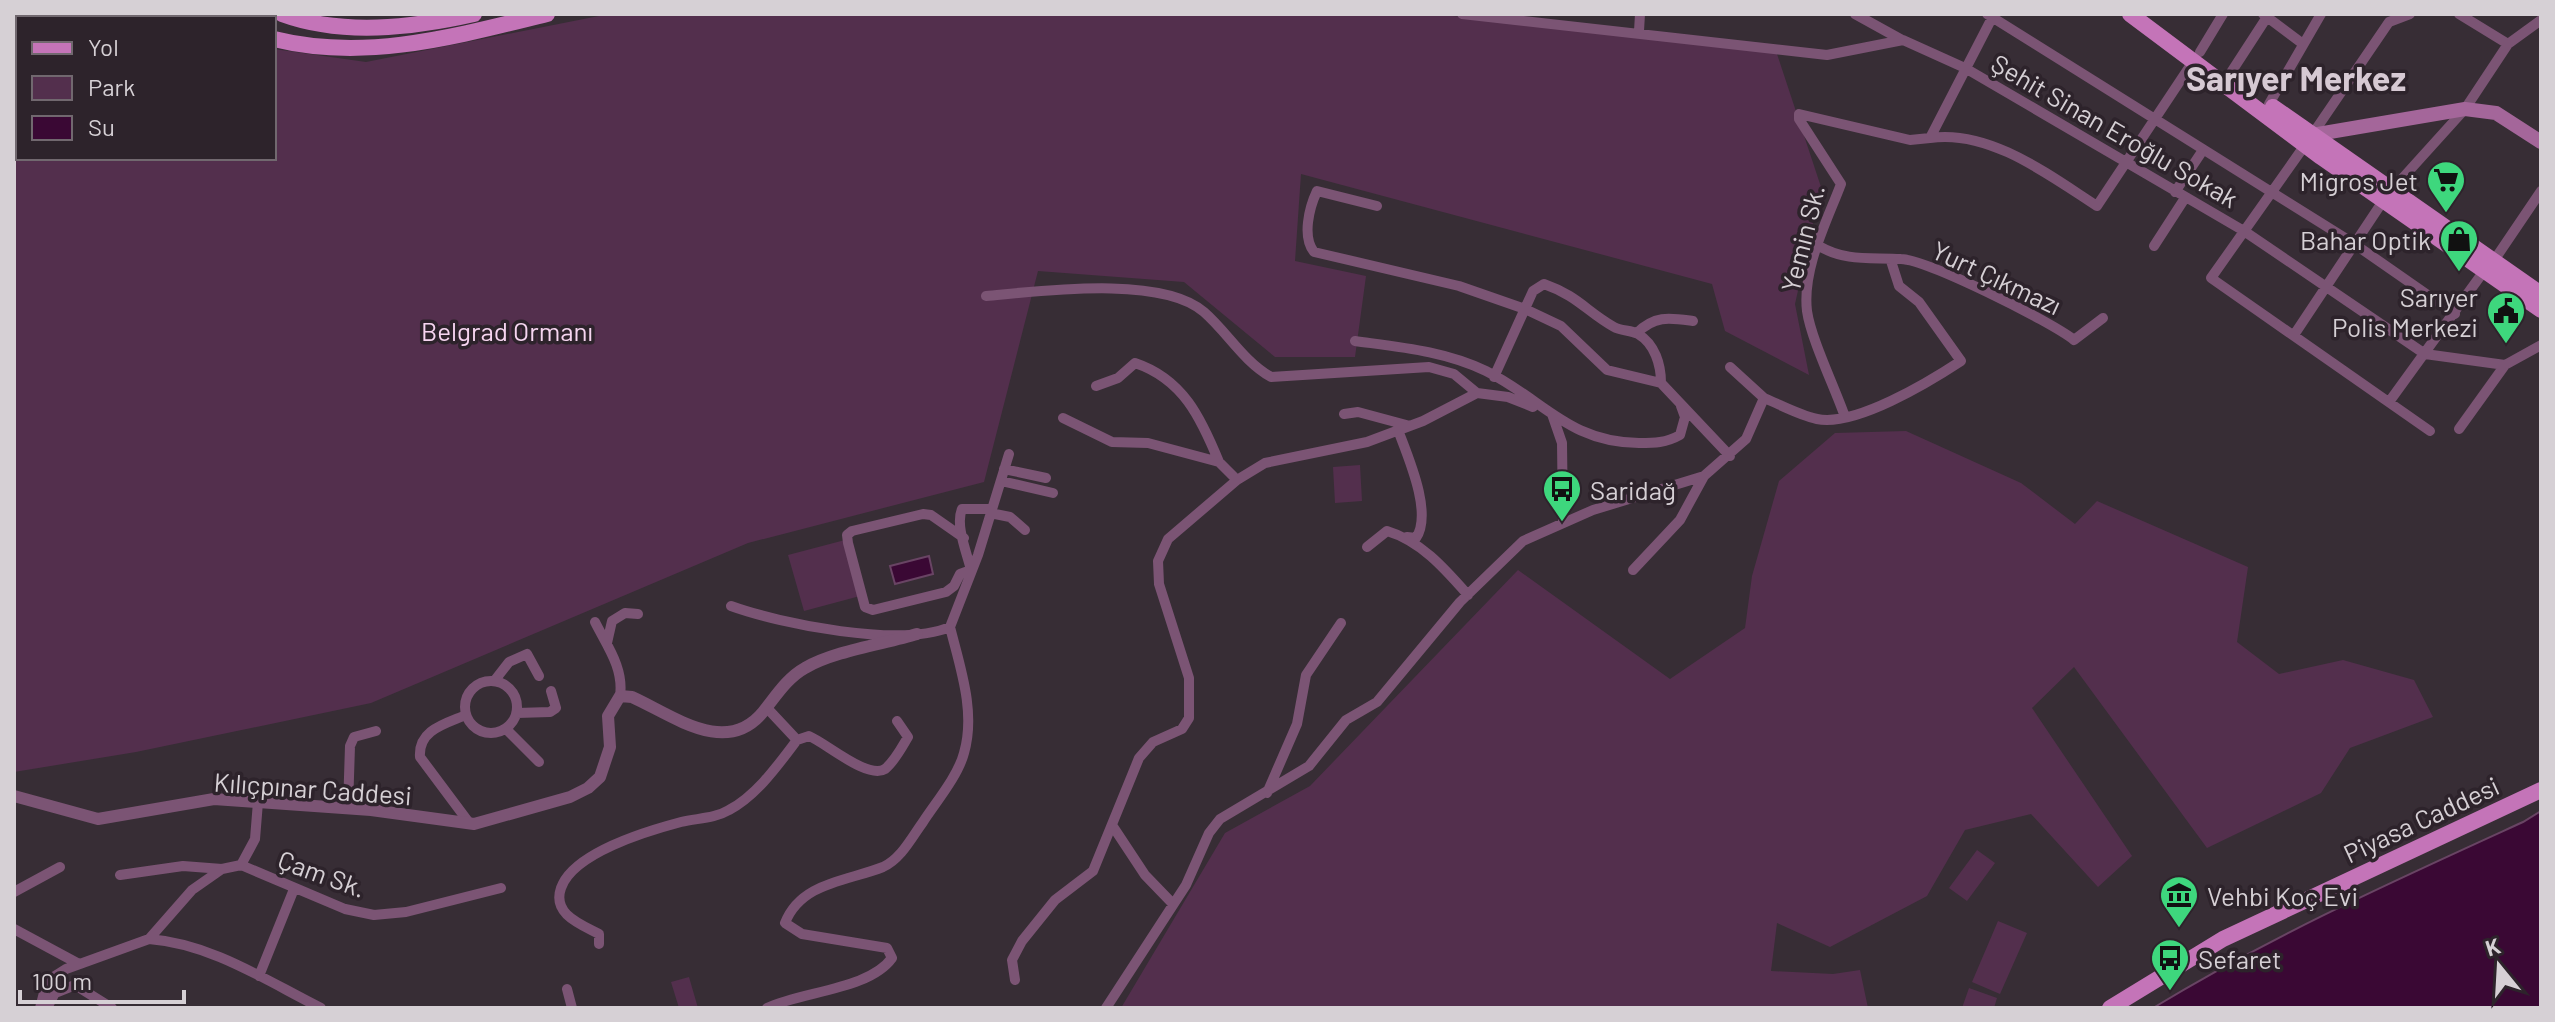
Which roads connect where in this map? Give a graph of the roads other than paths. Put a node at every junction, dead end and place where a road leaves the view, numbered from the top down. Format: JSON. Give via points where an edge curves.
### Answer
{"nodes":[{"id":1,"x":282,"y":14,"type":"edge"},
{"id":2,"x":474,"y":14,"type":"edge"},
{"id":3,"x":547,"y":14,"type":"edge"},
{"id":4,"x":1462,"y":14,"type":"edge"},
{"id":5,"x":1640,"y":14,"type":"edge"},
{"id":6,"x":1855,"y":14,"type":"edge"},
{"id":7,"x":2130,"y":14,"type":"edge"},
{"id":8,"x":2146,"y":14,"type":"edge"},
{"id":9,"x":2223,"y":14,"type":"edge"},
{"id":10,"x":2321,"y":14,"type":"edge"},
{"id":11,"x":2410,"y":14,"type":"edge"},
{"id":12,"x":2459,"y":14,"type":"edge"},
{"id":13,"x":2536,"y":14,"type":"edge"},
{"id":14,"x":1991,"y":15,"type":"edge"},
{"id":15,"x":2265,"y":15,"type":"edge"},
{"id":16,"x":2541,"y":18,"type":"edge"},
{"id":17,"x":1639,"y":31,"type":"junction"},
{"id":18,"x":276,"y":39,"type":"edge"},
{"id":19,"x":1903,"y":40,"type":"junction"},
{"id":20,"x":2303,"y":44,"type":"junction"},
{"id":21,"x":2508,"y":44,"type":"junction"},
{"id":22,"x":2197,"y":56,"type":"junction"},
{"id":23,"x":1965,"y":68,"type":"junction"},
{"id":24,"x":2230,"y":74,"type":"junction"},
{"id":25,"x":2269,"y":104,"type":"junction"},
{"id":26,"x":2465,"y":109,"type":"junction"},
{"id":27,"x":2155,"y":120,"type":"junction"},
{"id":28,"x":1930,"y":138,"type":"junction"},
{"id":29,"x":2308,"y":140,"type":"junction"},
{"id":30,"x":2541,"y":142,"type":"edge"},
{"id":31,"x":2203,"y":150,"type":"junction"},
{"id":32,"x":2127,"y":165,"type":"junction"},
{"id":33,"x":2541,"y":191,"type":"edge"},
{"id":34,"x":2271,"y":192,"type":"junction"},
{"id":35,"x":2180,"y":195,"type":"junction"},
{"id":36,"x":2387,"y":196,"type":"junction"},
{"id":37,"x":1377,"y":206,"type":"dead end"},
{"id":38,"x":2244,"y":231,"type":"junction"},
{"id":39,"x":2353,"y":243,"type":"junction"},
{"id":40,"x":1819,"y":246,"type":"junction"},
{"id":41,"x":2154,"y":246,"type":"dead end"},
{"id":42,"x":1891,"y":261,"type":"junction"},
{"id":43,"x":2488,"y":267,"type":"junction"},
{"id":44,"x":2326,"y":286,"type":"junction"},
{"id":45,"x":2541,"y":294,"type":"edge"},
{"id":46,"x":986,"y":296,"type":"dead end"},
{"id":47,"x":1525,"y":309,"type":"junction"},
{"id":48,"x":2541,"y":310,"type":"edge"},
{"id":49,"x":2455,"y":314,"type":"junction"},
{"id":50,"x":2103,"y":318,"type":"dead end"},
{"id":51,"x":1693,"y":321,"type":"dead end"},
{"id":52,"x":1637,"y":333,"type":"junction"},
{"id":53,"x":2294,"y":335,"type":"junction"},
{"id":54,"x":1355,"y":341,"type":"dead end"},
{"id":55,"x":2541,"y":345,"type":"edge"},
{"id":56,"x":2425,"y":354,"type":"junction"},
{"id":57,"x":2505,"y":365,"type":"junction"},
{"id":58,"x":1730,"y":367,"type":"dead end"},
{"id":59,"x":1494,"y":377,"type":"junction"},
{"id":60,"x":1661,"y":383,"type":"junction"},
{"id":61,"x":1096,"y":386,"type":"dead end"},
{"id":62,"x":1477,"y":393,"type":"junction"},
{"id":63,"x":1764,"y":398,"type":"junction"},
{"id":64,"x":2389,"y":402,"type":"junction"},
{"id":65,"x":1681,"y":403,"type":"junction"},
{"id":66,"x":1344,"y":414,"type":"dead end"},
{"id":67,"x":1553,"y":414,"type":"junction"},
{"id":68,"x":1845,"y":417,"type":"junction"},
{"id":69,"x":1063,"y":418,"type":"dead end"},
{"id":70,"x":1410,"y":426,"type":"junction"},
{"id":71,"x":2459,"y":429,"type":"dead end"},
{"id":72,"x":1398,"y":430,"type":"junction"},
{"id":73,"x":2430,"y":431,"type":"dead end"},
{"id":74,"x":1009,"y":454,"type":"dead end"},
{"id":75,"x":1730,"y":456,"type":"junction"},
{"id":76,"x":1219,"y":462,"type":"junction"},
{"id":77,"x":1004,"y":469,"type":"junction"},
{"id":78,"x":1704,"y":476,"type":"junction"},
{"id":79,"x":1046,"y":478,"type":"dead end"},
{"id":80,"x":1237,"y":480,"type":"junction"},
{"id":81,"x":1001,"y":481,"type":"junction"},
{"id":82,"x":1053,"y":493,"type":"dead end"},
{"id":83,"x":991,"y":511,"type":"junction"},
{"id":84,"x":1563,"y":521,"type":"junction"},
{"id":85,"x":1025,"y":530,"type":"dead end"},
{"id":86,"x":1405,"y":536,"type":"junction"},
{"id":87,"x":964,"y":538,"type":"junction"},
{"id":88,"x":1367,"y":547,"type":"dead end"},
{"id":89,"x":971,"y":570,"type":"junction"},
{"id":90,"x":1633,"y":570,"type":"dead end"},
{"id":91,"x":1468,"y":595,"type":"junction"},
{"id":92,"x":731,"y":606,"type":"dead end"},
{"id":93,"x":638,"y":614,"type":"dead end"},
{"id":94,"x":595,"y":622,"type":"dead end"},
{"id":95,"x":1341,"y":623,"type":"dead end"},
{"id":96,"x":950,"y":627,"type":"junction"},
{"id":97,"x":917,"y":634,"type":"junction"},
{"id":98,"x":607,"y":645,"type":"junction"},
{"id":99,"x":539,"y":676,"type":"dead end"},
{"id":100,"x":495,"y":680,"type":"junction"},
{"id":101,"x":551,"y":691,"type":"dead end"},
{"id":102,"x":620,"y":696,"type":"junction"},
{"id":103,"x":767,"y":708,"type":"junction"},
{"id":104,"x":517,"y":713,"type":"junction"},
{"id":105,"x":466,"y":715,"type":"junction"},
{"id":106,"x":897,"y":721,"type":"dead end"},
{"id":107,"x":506,"y":729,"type":"junction"},
{"id":108,"x":376,"y":731,"type":"dead end"},
{"id":109,"x":797,"y":740,"type":"junction"},
{"id":110,"x":539,"y":762,"type":"dead end"},
{"id":111,"x":2541,"y":790,"type":"edge"},
{"id":112,"x":1266,"y":795,"type":"junction"},
{"id":113,"x":14,"y":796,"type":"edge"},
{"id":114,"x":258,"y":802,"type":"junction"},
{"id":115,"x":348,"y":808,"type":"junction"},
{"id":116,"x":470,"y":824,"type":"junction"},
{"id":117,"x":1112,"y":825,"type":"junction"},
{"id":118,"x":241,"y":865,"type":"junction"},
{"id":119,"x":60,"y":867,"type":"dead end"},
{"id":120,"x":222,"y":869,"type":"junction"},
{"id":121,"x":120,"y":875,"type":"dead end"},
{"id":122,"x":501,"y":888,"type":"dead end"},
{"id":123,"x":294,"y":889,"type":"junction"},
{"id":124,"x":14,"y":892,"type":"edge"},
{"id":125,"x":1173,"y":904,"type":"junction"},
{"id":126,"x":14,"y":929,"type":"edge"},
{"id":127,"x":149,"y":939,"type":"junction"},
{"id":128,"x":599,"y":944,"type":"dead end"},
{"id":129,"x":79,"y":964,"type":"junction"},
{"id":130,"x":259,"y":976,"type":"junction"},
{"id":131,"x":1015,"y":980,"type":"dead end"},
{"id":132,"x":567,"y":989,"type":"dead end"},
{"id":133,"x":40,"y":1008,"type":"edge"},
{"id":134,"x":47,"y":1008,"type":"edge"},
{"id":135,"x":112,"y":1008,"type":"edge"},
{"id":136,"x":321,"y":1008,"type":"edge"},
{"id":137,"x":572,"y":1008,"type":"edge"},
{"id":138,"x":767,"y":1008,"type":"edge"},
{"id":139,"x":1106,"y":1008,"type":"edge"},
{"id":140,"x":2110,"y":1008,"type":"edge"}],
"edges":[{"from":1,"to":2,"type":"main road","via":[[361,28]]},
{"from":3,"to":18,"type":"main road","via":[[382,47]]},
{"from":4,"to":17,"type":"street","via":[[1562,28]]},
{"from":5,"to":17,"type":"street"},
{"from":6,"to":19,"type":"street","name":"Şehit Sinan Eroğlu Sokak"},
{"from":7,"to":22,"type":"main road"},
{"from":8,"to":22,"type":"main road"},
{"from":9,"to":22,"type":"street"},
{"from":10,"to":20,"type":"street"},
{"from":11,"to":29,"type":"street","via":[[2389,22]]},
{"from":12,"to":21,"type":"street"},
{"from":13,"to":16,"type":"street"},
{"from":14,"to":23,"type":"street"},
{"from":14,"to":27,"type":"street"},
{"from":15,"to":20,"type":"street"},
{"from":15,"to":24,"type":"street"},
{"from":16,"to":21,"type":"street"},
{"from":17,"to":19,"type":"street","via":[[1827,55]]},
{"from":19,"to":23,"type":"street","name":"Şehit Sinan Eroğlu Sokak"},
{"from":20,"to":25,"type":"street"},
{"from":21,"to":26,"type":"street"},
{"from":22,"to":24,"type":"main road"},
{"from":22,"to":27,"type":"street"},
{"from":22,"to":29,"type":"main road"},
{"from":23,"to":28,"type":"street"},
{"from":23,"to":32,"type":"street","name":"Şehit Sinan Eroğlu Sokak"},
{"from":24,"to":25,"type":"main road"},
{"from":25,"to":29,"type":"main road"},
{"from":26,"to":29,"type":"main road"},
{"from":26,"to":30,"type":"main road","via":[[2496,113]]},
{"from":26,"to":36,"type":"street"},
{"from":27,"to":31,"type":"street"},
{"from":27,"to":32,"type":"street"},
{"from":28,"to":32,"type":"street","via":[[1968,137],[2007,153],[2097,206]]},
{"from":28,"to":40,"type":"street","name":"Yemin Sk.","via":[[1910,140],[1799,114],[1841,184]]},
{"from":29,"to":34,"type":"street"},
{"from":29,"to":36,"type":"main road"},
{"from":31,"to":34,"type":"street"},
{"from":31,"to":35,"type":"street"},
{"from":32,"to":35,"type":"street","name":"Şehit Sinan Eroğlu Sokak"},
{"from":33,"to":43,"type":"street"},
{"from":34,"to":38,"type":"street"},
{"from":34,"to":39,"type":"street"},
{"from":35,"to":38,"type":"street","name":"Şehit Sinan Eroğlu Sokak"},
{"from":35,"to":41,"type":"street"},
{"from":36,"to":39,"type":"street"},
{"from":36,"to":43,"type":"main road"},
{"from":37,"to":47,"type":"street","via":[[1317,191],[1307,233],[1310,247]]},
{"from":38,"to":44,"type":"street","name":"Şehit Sinan Eroğlu Sokak"},
{"from":38,"to":53,"type":"street","via":[[2211,278]]},
{"from":39,"to":44,"type":"street"},
{"from":39,"to":49,"type":"street"},
{"from":40,"to":42,"type":"street","name":"Yurt Çıkmazı","via":[[1847,258]]},
{"from":40,"to":68,"type":"street","name":"Yemin Sk.","via":[[1807,311]]},
{"from":42,"to":50,"type":"street","name":"Yurt Çıkmazı","via":[[1910,261],[1944,275],[2021,309],[2074,340]]},
{"from":42,"to":68,"type":"street","via":[[1899,286],[1919,302],[1961,361],[1898,397]]},
{"from":43,"to":45,"type":"main road"},
{"from":43,"to":48,"type":"main road"},
{"from":43,"to":49,"type":"street"},
{"from":44,"to":53,"type":"street"},
{"from":44,"to":56,"type":"street","name":"Şehit Sinan Eroğlu Sokak"},
{"from":46,"to":62,"type":"street","via":[[1056,290],[1165,292],[1204,312],[1271,377],[1429,367],[1454,374]]},
{"from":47,"to":52,"type":"street","via":[[1544,284],[1565,291],[1614,327]]},
{"from":47,"to":59,"type":"street"},
{"from":47,"to":60,"type":"street","via":[[1561,326],[1607,370]]},
{"from":49,"to":56,"type":"street"},
{"from":51,"to":52,"type":"street","via":[[1662,317]]},
{"from":52,"to":60,"type":"street","via":[[1661,366]]},
{"from":53,"to":64,"type":"street"},
{"from":54,"to":59,"type":"street","via":[[1437,352]]},
{"from":55,"to":57,"type":"street"},
{"from":56,"to":57,"type":"street"},
{"from":56,"to":64,"type":"street"},
{"from":57,"to":71,"type":"street"},
{"from":58,"to":63,"type":"street"},
{"from":59,"to":67,"type":"street"},
{"from":60,"to":65,"type":"street"},
{"from":61,"to":76,"type":"street","via":[[1118,378],[1135,363],[1158,370],[1194,407]]},
{"from":62,"to":67,"type":"street","via":[[1508,397]]},
{"from":62,"to":70,"type":"street"},
{"from":63,"to":68,"type":"street","via":[[1819,420]]},
{"from":63,"to":75,"type":"street","via":[[1746,439]]},
{"from":64,"to":73,"type":"street"},
{"from":65,"to":67,"type":"street","via":[[1685,417],[1680,435],[1655,443],[1589,437]]},
{"from":65,"to":75,"type":"street"},
{"from":66,"to":70,"type":"street","via":[[1358,412]]},
{"from":67,"to":84,"type":"street","via":[[1562,443]]},
{"from":69,"to":76,"type":"street","via":[[1112,442],[1148,443]]},
{"from":70,"to":72,"type":"street"},
{"from":72,"to":80,"type":"street","via":[[1339,450],[1265,463]]},
{"from":72,"to":86,"type":"street","via":[[1419,490],[1421,531],[1416,538]]},
{"from":74,"to":77,"type":"street"},
{"from":75,"to":78,"type":"street"},
{"from":76,"to":80,"type":"street"},
{"from":77,"to":79,"type":"street"},
{"from":77,"to":81,"type":"street"},
{"from":78,"to":84,"type":"street"},
{"from":78,"to":90,"type":"street","via":[[1680,520]]},
{"from":80,"to":117,"type":"street","via":[[1159,552],[1162,598],[1191,697],[1186,724],[1153,742],[1139,758]]},
{"from":81,"to":82,"type":"street"},
{"from":81,"to":83,"type":"street"},
{"from":83,"to":85,"type":"street","via":[[1010,517]]},
{"from":83,"to":87,"type":"street","via":[[962,509]]},
{"from":83,"to":89,"type":"street"},
{"from":84,"to":91,"type":"street","via":[[1523,541]]},
{"from":86,"to":88,"type":"street","via":[[1387,531]]},
{"from":86,"to":91,"type":"street"},
{"from":87,"to":89,"type":"street"},
{"from":87,"to":89,"type":"street","via":[[923,514],[847,535],[862,600],[873,610],[946,592],[960,574]]},
{"from":89,"to":96,"type":"street"},
{"from":91,"to":112,"type":"street","via":[[1377,702],[1346,720],[1309,766]]},
{"from":92,"to":97,"type":"street","via":[[818,628]]},
{"from":93,"to":98,"type":"street","via":[[625,613],[612,621]]},
{"from":94,"to":98,"type":"street"},
{"from":95,"to":112,"type":"street","via":[[1306,675],[1297,724]]},
{"from":96,"to":97,"type":"street"},
{"from":96,"to":138,"type":"street","via":[[969,716],[964,755],[904,849],[885,866],[830,882],[808,895],[785,923],[802,934],[887,948],[892,958],[850,983]]},
{"from":97,"to":103,"type":"street","via":[[805,668]]},
{"from":98,"to":102,"type":"street","via":[[623,681]]},
{"from":99,"to":100,"type":"street","via":[[527,654],[509,662]]},
{"from":100,"to":104,"type":"street","via":[[511,689]]},
{"from":100,"to":105,"type":"street","via":[[475,686],[466,699]]},
{"from":101,"to":104,"type":"street","via":[[556,708],[550,712]]},
{"from":102,"to":103,"type":"street","via":[[729,734],[746,729]]},
{"from":102,"to":116,"type":"street","via":[[608,716],[610,747],[600,777],[588,788]]},
{"from":103,"to":109,"type":"street"},
{"from":104,"to":107,"type":"street"},
{"from":105,"to":107,"type":"street","via":[[480,730]]},
{"from":105,"to":116,"type":"street","via":[[430,731],[419,751]]},
{"from":106,"to":109,"type":"street","via":[[908,737],[892,761],[875,772],[822,741],[809,736]]},
{"from":107,"to":110,"type":"street"},
{"from":108,"to":115,"type":"street","via":[[354,737],[350,746]]},
{"from":109,"to":128,"type":"street","via":[[749,796],[729,810],[640,834],[580,863],[564,880],[557,898],[572,920],[599,934]]},
{"from":111,"to":140,"type":"main road","name":"Piyasa Caddesi","via":[[2223,939]]},
{"from":112,"to":125,"type":"street","via":[[1220,819]]},
{"from":113,"to":114,"type":"street","name":"Kılıçpınar Caddesi","via":[[98,819],[214,799]]},
{"from":114,"to":115,"type":"street","name":"Kılıçpınar Caddesi"},
{"from":114,"to":118,"type":"street","via":[[255,839]]},
{"from":115,"to":116,"type":"street","name":"Kılıçpınar Caddesi"},
{"from":117,"to":125,"type":"street","via":[[1145,875]]},
{"from":117,"to":131,"type":"street","via":[[1093,871],[1055,900],[1022,941],[1012,960]]},
{"from":118,"to":120,"type":"street","name":"Çam Sk."},
{"from":118,"to":123,"type":"street","name":"Çam Sk."},
{"from":119,"to":124,"type":"street"},
{"from":120,"to":121,"type":"street","via":[[183,866]]},
{"from":120,"to":127,"type":"street","via":[[192,890]]},
{"from":122,"to":123,"type":"street","name":"Çam Sk.","via":[[374,915]]},
{"from":123,"to":130,"type":"street"},
{"from":125,"to":139,"type":"street"},
{"from":126,"to":129,"type":"street"},
{"from":127,"to":129,"type":"street"},
{"from":127,"to":130,"type":"street","via":[[182,942]]},
{"from":129,"to":133,"type":"street","via":[[47,981]]},
{"from":130,"to":136,"type":"street"},
{"from":132,"to":137,"type":"street"},
{"from":134,"to":135,"type":"street","via":[[55,993],[75,985]]}]}
